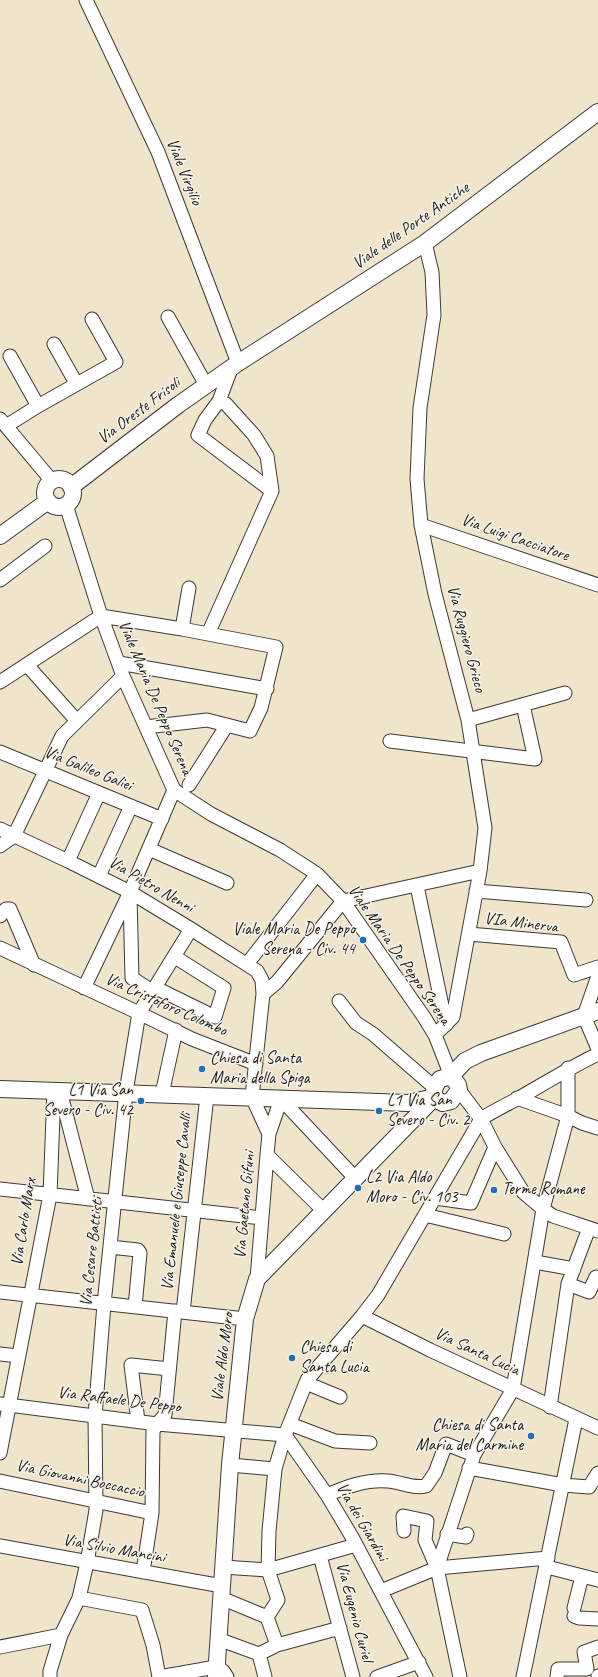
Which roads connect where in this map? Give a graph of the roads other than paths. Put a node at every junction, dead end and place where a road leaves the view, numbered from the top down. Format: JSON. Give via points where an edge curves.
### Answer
{"nodes":[{"id":1,"x":86,"y":0,"type":"edge"},
{"id":2,"x":598,"y":112,"type":"edge"},
{"id":3,"x":425,"y":243,"type":"junction"},
{"id":4,"x":168,"y":317,"type":"dead end"},
{"id":5,"x":92,"y":319,"type":"dead end"},
{"id":6,"x":54,"y":344,"type":"dead end"},
{"id":7,"x":10,"y":356,"type":"dead end"},
{"id":8,"x":235,"y":366,"type":"junction"},
{"id":9,"x":76,"y":383,"type":"junction"},
{"id":10,"x":206,"y":385,"type":"junction"},
{"id":11,"x":220,"y":400,"type":"junction"},
{"id":12,"x":38,"y":406,"type":"junction"},
{"id":13,"x":3,"y":422,"type":"edge"},
{"id":14,"x":52,"y":481,"type":"junction"},
{"id":15,"x":71,"y":487,"type":"junction"},
{"id":16,"x":272,"y":491,"type":"junction"},
{"id":17,"x":48,"y":501,"type":"junction"},
{"id":18,"x":66,"y":505,"type":"junction"},
{"id":19,"x":421,"y":525,"type":"junction"},
{"id":20,"x":0,"y":536,"type":"edge"},
{"id":21,"x":45,"y":546,"type":"dead end"},
{"id":22,"x":0,"y":580,"type":"edge"},
{"id":23,"x":598,"y":585,"type":"edge"},
{"id":24,"x":189,"y":588,"type":"dead end"},
{"id":25,"x":101,"y":616,"type":"junction"},
{"id":26,"x":182,"y":629,"type":"junction"},
{"id":27,"x":208,"y":634,"type":"junction"},
{"id":28,"x":119,"y":663,"type":"junction"},
{"id":29,"x":27,"y":665,"type":"junction"},
{"id":30,"x":123,"y":676,"type":"junction"},
{"id":31,"x":0,"y":682,"type":"edge"},
{"id":32,"x":267,"y":689,"type":"junction"},
{"id":33,"x":565,"y":693,"type":"dead end"},
{"id":34,"x":523,"y":705,"type":"junction"},
{"id":35,"x":468,"y":720,"type":"junction"},
{"id":36,"x":77,"y":721,"type":"junction"},
{"id":37,"x":227,"y":725,"type":"junction"},
{"id":38,"x":146,"y":727,"type":"junction"},
{"id":39,"x":390,"y":741,"type":"dead end"},
{"id":40,"x":0,"y":752,"type":"edge"},
{"id":41,"x":474,"y":752,"type":"junction"},
{"id":42,"x":45,"y":771,"type":"junction"},
{"id":43,"x":189,"y":785,"type":"dead end"},
{"id":44,"x":174,"y":790,"type":"junction"},
{"id":45,"x":98,"y":793,"type":"junction"},
{"id":46,"x":131,"y":806,"type":"junction"},
{"id":47,"x":162,"y":819,"type":"junction"},
{"id":48,"x":0,"y":829,"type":"edge"},
{"id":49,"x":14,"y":836,"type":"junction"},
{"id":50,"x":0,"y":846,"type":"edge"},
{"id":51,"x":149,"y":849,"type":"junction"},
{"id":52,"x":68,"y":861,"type":"junction"},
{"id":53,"x":480,"y":871,"type":"junction"},
{"id":54,"x":317,"y":874,"type":"junction"},
{"id":55,"x":99,"y":876,"type":"junction"},
{"id":56,"x":227,"y":883,"type":"dead end"},
{"id":57,"x":417,"y":886,"type":"junction"},
{"id":58,"x":476,"y":891,"type":"junction"},
{"id":59,"x":130,"y":892,"type":"junction"},
{"id":60,"x":586,"y":900,"type":"dead end"},
{"id":61,"x":343,"y":902,"type":"junction"},
{"id":62,"x":0,"y":916,"type":"edge"},
{"id":63,"x":191,"y":929,"type":"junction"},
{"id":64,"x":469,"y":934,"type":"junction"},
{"id":65,"x":0,"y":948,"type":"edge"},
{"id":66,"x":175,"y":957,"type":"junction"},
{"id":67,"x":248,"y":964,"type":"junction"},
{"id":68,"x":34,"y":965,"type":"junction"},
{"id":69,"x":598,"y":967,"type":"edge"},
{"id":70,"x":598,"y":976,"type":"edge"},
{"id":71,"x":84,"y":988,"type":"junction"},
{"id":72,"x":154,"y":990,"type":"junction"},
{"id":73,"x":263,"y":994,"type":"junction"},
{"id":74,"x":339,"y":1001,"type":"dead end"},
{"id":75,"x":139,"y":1013,"type":"junction"},
{"id":76,"x":591,"y":1013,"type":"edge"},
{"id":77,"x":446,"y":1025,"type":"junction"},
{"id":78,"x":176,"y":1030,"type":"junction"},
{"id":79,"x":435,"y":1035,"type":"junction"},
{"id":80,"x":598,"y":1049,"type":"edge"},
{"id":81,"x":442,"y":1052,"type":"junction"},
{"id":82,"x":598,"y":1054,"type":"edge"},
{"id":83,"x":465,"y":1061,"type":"junction"},
{"id":84,"x":256,"y":1064,"type":"junction"},
{"id":85,"x":571,"y":1067,"type":"junction"},
{"id":86,"x":0,"y":1088,"type":"edge"},
{"id":87,"x":441,"y":1089,"type":"junction"},
{"id":88,"x":57,"y":1090,"type":"junction"},
{"id":89,"x":459,"y":1090,"type":"joint"},
{"id":90,"x":126,"y":1092,"type":"junction"},
{"id":91,"x":162,"y":1094,"type":"junction"},
{"id":92,"x":207,"y":1096,"type":"junction"},
{"id":93,"x":252,"y":1098,"type":"junction"},
{"id":94,"x":517,"y":1098,"type":"junction"},
{"id":95,"x":281,"y":1099,"type":"junction"},
{"id":96,"x":470,"y":1105,"type":"junction"},
{"id":97,"x":568,"y":1116,"type":"junction"},
{"id":98,"x":481,"y":1119,"type":"junction"},
{"id":99,"x":598,"y":1128,"type":"edge"},
{"id":100,"x":270,"y":1134,"type":"junction"},
{"id":101,"x":495,"y":1147,"type":"junction"},
{"id":102,"x":267,"y":1155,"type":"junction"},
{"id":103,"x":356,"y":1179,"type":"junction"},
{"id":104,"x":0,"y":1189,"type":"edge"},
{"id":105,"x":50,"y":1195,"type":"junction"},
{"id":106,"x":435,"y":1198,"type":"junction"},
{"id":107,"x":88,"y":1199,"type":"junction"},
{"id":108,"x":115,"y":1202,"type":"junction"},
{"id":109,"x":543,"y":1209,"type":"junction"},
{"id":110,"x":194,"y":1210,"type":"junction"},
{"id":111,"x":324,"y":1211,"type":"junction"},
{"id":112,"x":425,"y":1215,"type":"junction"},
{"id":113,"x":262,"y":1218,"type":"junction"},
{"id":114,"x":593,"y":1230,"type":"edge"},
{"id":115,"x":504,"y":1234,"type":"dead end"},
{"id":116,"x":110,"y":1247,"type":"junction"},
{"id":117,"x":535,"y":1262,"type":"junction"},
{"id":118,"x":574,"y":1269,"type":"junction"},
{"id":119,"x":596,"y":1277,"type":"dead end"},
{"id":120,"x":257,"y":1279,"type":"junction"},
{"id":121,"x":568,"y":1284,"type":"junction"},
{"id":122,"x":0,"y":1292,"type":"edge"},
{"id":123,"x":30,"y":1295,"type":"junction"},
{"id":124,"x":104,"y":1304,"type":"junction"},
{"id":125,"x":135,"y":1307,"type":"junction"},
{"id":126,"x":179,"y":1312,"type":"junction"},
{"id":127,"x":362,"y":1316,"type":"junction"},
{"id":128,"x":245,"y":1319,"type":"junction"},
{"id":129,"x":0,"y":1354,"type":"edge"},
{"id":130,"x":18,"y":1356,"type":"junction"},
{"id":131,"x":169,"y":1369,"type":"junction"},
{"id":132,"x":306,"y":1383,"type":"junction"},
{"id":133,"x":514,"y":1389,"type":"junction"},
{"id":134,"x":340,"y":1397,"type":"dead end"},
{"id":135,"x":5,"y":1405,"type":"edge"},
{"id":136,"x":550,"y":1407,"type":"junction"},
{"id":137,"x":95,"y":1416,"type":"junction"},
{"id":138,"x":576,"y":1419,"type":"junction"},
{"id":139,"x":138,"y":1421,"type":"junction"},
{"id":140,"x":156,"y":1424,"type":"junction"},
{"id":141,"x":598,"y":1428,"type":"edge"},
{"id":142,"x":288,"y":1429,"type":"junction"},
{"id":143,"x":234,"y":1430,"type":"junction"},
{"id":144,"x":370,"y":1443,"type":"dead end"},
{"id":145,"x":0,"y":1453,"type":"edge"},
{"id":146,"x":474,"y":1455,"type":"junction"},
{"id":147,"x":230,"y":1466,"type":"junction"},
{"id":148,"x":469,"y":1468,"type":"junction"},
{"id":149,"x":275,"y":1469,"type":"junction"},
{"id":150,"x":598,"y":1473,"type":"edge"},
{"id":151,"x":0,"y":1481,"type":"edge"},
{"id":152,"x":563,"y":1485,"type":"junction"},
{"id":153,"x":327,"y":1495,"type":"junction"},
{"id":154,"x":96,"y":1501,"type":"junction"},
{"id":155,"x":152,"y":1513,"type":"junction"},
{"id":156,"x":404,"y":1531,"type":"dead end"},
{"id":157,"x":448,"y":1534,"type":"junction"},
{"id":158,"x":467,"y":1534,"type":"dead end"},
{"id":159,"x":356,"y":1545,"type":"junction"},
{"id":160,"x":0,"y":1546,"type":"edge"},
{"id":161,"x":320,"y":1556,"type":"junction"},
{"id":162,"x":548,"y":1562,"type":"junction"},
{"id":163,"x":87,"y":1563,"type":"junction"},
{"id":164,"x":223,"y":1566,"type":"junction"},
{"id":165,"x":437,"y":1568,"type":"junction"},
{"id":166,"x":268,"y":1570,"type":"junction"},
{"id":167,"x":143,"y":1572,"type":"junction"},
{"id":168,"x":582,"y":1576,"type":"junction"},
{"id":169,"x":598,"y":1580,"type":"edge"},
{"id":170,"x":381,"y":1591,"type":"junction"},
{"id":171,"x":221,"y":1592,"type":"junction"},
{"id":172,"x":79,"y":1598,"type":"junction"},
{"id":173,"x":267,"y":1617,"type":"junction"},
{"id":174,"x":598,"y":1619,"type":"edge"},
{"id":175,"x":340,"y":1628,"type":"junction"},
{"id":176,"x":61,"y":1635,"type":"junction"},
{"id":177,"x":218,"y":1639,"type":"junction"},
{"id":178,"x":277,"y":1644,"type":"junction"},
{"id":179,"x":0,"y":1647,"type":"edge"},
{"id":180,"x":598,"y":1647,"type":"edge"},
{"id":181,"x":259,"y":1654,"type":"junction"},
{"id":182,"x":419,"y":1662,"type":"junction"},
{"id":183,"x":595,"y":1672,"type":"edge"},
{"id":184,"x":219,"y":1674,"type":"edge"},
{"id":185,"x":50,"y":1677,"type":"edge"},
{"id":186,"x":159,"y":1677,"type":"edge"},
{"id":187,"x":265,"y":1677,"type":"edge"},
{"id":188,"x":354,"y":1677,"type":"edge"},
{"id":189,"x":377,"y":1677,"type":"edge"},
{"id":190,"x":426,"y":1677,"type":"edge"},
{"id":191,"x":460,"y":1677,"type":"edge"},
{"id":192,"x":523,"y":1677,"type":"edge"},
{"id":193,"x":557,"y":1677,"type":"edge"}],
"edges":[{"from":1,"to":8,"type":"street","name":"Viale Virgilio","via":[[158,152]]},
{"from":2,"to":3,"type":"main road","name":"Viale delle Porte Antiche"},
{"from":3,"to":8,"type":"main road","name":"Viale delle Porte Antiche"},
{"from":3,"to":19,"type":"street","name":"Via Ruggiero Grieco","via":[[432,272],[434,315],[420,408],[417,479]]},
{"from":4,"to":10,"type":"street"},
{"from":5,"to":9,"type":"street","via":[[116,362]]},
{"from":6,"to":9,"type":"street"},
{"from":7,"to":12,"type":"street"},
{"from":8,"to":10,"type":"main road","name":"Via Oreste Frisoli"},
{"from":8,"to":11,"type":"street"},
{"from":9,"to":12,"type":"street"},
{"from":10,"to":15,"type":"main road","name":"Via Oreste Frisoli"},
{"from":11,"to":16,"type":"street","via":[[254,435],[267,456]]},
{"from":11,"to":16,"type":"street","via":[[205,420],[198,435]]},
{"from":12,"to":13,"type":"street"},
{"from":13,"to":14,"type":"street"},
{"from":14,"to":15,"type":"main road","via":[[63,480]]},
{"from":14,"to":17,"type":"main road","via":[[46,488]]},
{"from":15,"to":18,"type":"main road","via":[[73,495]]},
{"from":16,"to":27,"type":"street"},
{"from":17,"to":18,"type":"main road","via":[[57,507]]},
{"from":17,"to":20,"type":"main road"},
{"from":18,"to":25,"type":"street","name":"Viale Maria De Peppo Serena"},
{"from":19,"to":23,"type":"street","name":"Via Luigi Cacciatore"},
{"from":19,"to":35,"type":"street","name":"Via Ruggiero Grieco","via":[[435,594]]},
{"from":21,"to":22,"type":"street"},
{"from":24,"to":26,"type":"street"},
{"from":25,"to":26,"type":"street"},
{"from":25,"to":28,"type":"street","name":"Viale Maria De Peppo Serena"},
{"from":25,"to":29,"type":"street"},
{"from":26,"to":27,"type":"street"},
{"from":27,"to":32,"type":"street","via":[[276,647]]},
{"from":28,"to":30,"type":"street","name":"Viale Maria De Peppo Serena"},
{"from":28,"to":32,"type":"street"},
{"from":29,"to":31,"type":"street"},
{"from":29,"to":36,"type":"street"},
{"from":30,"to":36,"type":"street"},
{"from":30,"to":38,"type":"street","name":"Viale Maria De Peppo Serena"},
{"from":32,"to":37,"type":"street","via":[[250,731]]},
{"from":33,"to":34,"type":"street"},
{"from":34,"to":35,"type":"street"},
{"from":34,"to":41,"type":"street","via":[[535,759]]},
{"from":35,"to":41,"type":"street","name":"Via Ruggiero Grieco"},
{"from":36,"to":42,"type":"street","via":[[62,736]]},
{"from":37,"to":38,"type":"street","via":[[206,720]]},
{"from":37,"to":43,"type":"street"},
{"from":38,"to":44,"type":"street","name":"Viale Maria De Peppo Serena"},
{"from":39,"to":41,"type":"street"},
{"from":40,"to":42,"type":"street","name":"Via Galileo Galiei"},
{"from":41,"to":53,"type":"street","name":"Via Ruggiero Grieco","via":[[485,828]]},
{"from":42,"to":45,"type":"street","name":"Via Galileo Galiei"},
{"from":42,"to":49,"type":"street"},
{"from":44,"to":47,"type":"street"},
{"from":44,"to":54,"type":"street","name":"Viale Maria De Peppo Serena"},
{"from":45,"to":46,"type":"street","name":"Via Galileo Galiei"},
{"from":45,"to":52,"type":"street"},
{"from":46,"to":47,"type":"street","name":"Via Galileo Galiei"},
{"from":46,"to":55,"type":"street"},
{"from":47,"to":51,"type":"street"},
{"from":48,"to":49,"type":"street","name":"Via Pietro Nenni"},
{"from":49,"to":50,"type":"street"},
{"from":49,"to":52,"type":"street","name":"Via Pietro Nenni"},
{"from":51,"to":56,"type":"street"},
{"from":51,"to":59,"type":"street"},
{"from":52,"to":55,"type":"street","name":"Via Pietro Nenni"},
{"from":53,"to":57,"type":"street"},
{"from":53,"to":58,"type":"street","name":"Via Ruggiero Grieco"},
{"from":54,"to":61,"type":"street","name":"Viale Maria De Peppo Serena"},
{"from":54,"to":67,"type":"street"},
{"from":55,"to":59,"type":"street","name":"Via Pietro Nenni"},
{"from":57,"to":61,"type":"street"},
{"from":57,"to":77,"type":"street"},
{"from":58,"to":60,"type":"street"},
{"from":58,"to":64,"type":"street","name":"Via Ruggiero Grieco"},
{"from":59,"to":63,"type":"street","name":"Via Pietro Nenni"},
{"from":59,"to":71,"type":"street"},
{"from":59,"to":72,"type":"street","via":[[132,978]]},
{"from":61,"to":73,"type":"street","via":[[277,982]]},
{"from":61,"to":79,"type":"street","name":"Viale Maria De Peppo Serena"},
{"from":62,"to":68,"type":"street","via":[[6,908],[10,909]]},
{"from":63,"to":66,"type":"street"},
{"from":63,"to":67,"type":"street","name":"Via Pietro Nenni"},
{"from":64,"to":69,"type":"street","name":"VIa Minerva","via":[[561,942],[574,975]]},
{"from":64,"to":77,"type":"street","name":"Via Ruggiero Grieco","via":[[453,1017]]},
{"from":65,"to":68,"type":"street","name":"Via Cristoforo Colombo"},
{"from":66,"to":72,"type":"street"},
{"from":66,"to":72,"type":"street","via":[[224,988],[215,1017]]},
{"from":67,"to":73,"type":"street","name":"Via Pietro Nenni","via":[[261,976]]},
{"from":68,"to":71,"type":"street","name":"Via Cristoforo Colombo"},
{"from":70,"to":76,"type":"street"},
{"from":71,"to":75,"type":"street","name":"Via Cristoforo Colombo"},
{"from":72,"to":75,"type":"street"},
{"from":73,"to":84,"type":"street","name":"Via Pietro Nenni"},
{"from":74,"to":87,"type":"street","via":[[356,1023]]},
{"from":75,"to":78,"type":"street","name":"Via Cristoforo Colombo"},
{"from":75,"to":90,"type":"street","name":"Via Cesare Battisti"},
{"from":76,"to":80,"type":"street"},
{"from":76,"to":83,"type":"main road"},
{"from":77,"to":79,"type":"street","name":"Via Ruggiero Grieco"},
{"from":78,"to":84,"type":"street","name":"Via Cristoforo Colombo","via":[[192,1039]]},
{"from":78,"to":91,"type":"street"},
{"from":79,"to":81,"type":"street","name":"Viale Maria De Peppo Serena"},
{"from":81,"to":83,"type":"street"},
{"from":81,"to":87,"type":"street","name":"Viale Maria De Peppo Serena"},
{"from":82,"to":85,"type":"street"},
{"from":83,"to":87,"type":"main road","name":"Viale Aldo Moro"},
{"from":84,"to":93,"type":"street","name":"Via Pietro Nenni"},
{"from":85,"to":94,"type":"street"},
{"from":85,"to":97,"type":"street"},
{"from":86,"to":88,"type":"main road"},
{"from":87,"to":89,"type":"main road","via":[[458,1085]]},
{"from":87,"to":95,"type":"main road","via":[[408,1103]]},
{"from":87,"to":96,"type":"street"},
{"from":87,"to":103,"type":"main road","name":"Viale Aldo Moro"},
{"from":88,"to":90,"type":"main road"},
{"from":88,"to":105,"type":"street","name":"Via Carlo Marx"},
{"from":88,"to":107,"type":"street"},
{"from":89,"to":96,"type":"street"},
{"from":90,"to":91,"type":"main road"},
{"from":90,"to":108,"type":"street","name":"Via Cesare Battisti"},
{"from":91,"to":92,"type":"main road"},
{"from":92,"to":93,"type":"main road"},
{"from":92,"to":110,"type":"street","name":"Via Emanuele e Giuseppe Cavalli"},
{"from":93,"to":95,"type":"main road"},
{"from":93,"to":100,"type":"street"},
{"from":94,"to":97,"type":"street"},
{"from":94,"to":98,"type":"street"},
{"from":95,"to":100,"type":"street","name":"Via Gaetano Gifuni"},
{"from":95,"to":103,"type":"street"},
{"from":96,"to":98,"type":"street"},
{"from":97,"to":99,"type":"street"},
{"from":97,"to":109,"type":"street"},
{"from":98,"to":101,"type":"street"},
{"from":98,"to":106,"type":"street"},
{"from":100,"to":102,"type":"street","name":"Via Gaetano Gifuni"},
{"from":101,"to":106,"type":"street","via":[[471,1203]]},
{"from":101,"to":109,"type":"street","via":[[523,1192]]},
{"from":102,"to":111,"type":"street"},
{"from":102,"to":113,"type":"street","name":"Via Gaetano Gifuni"},
{"from":103,"to":111,"type":"main road","name":"Viale Aldo Moro"},
{"from":104,"to":105,"type":"street"},
{"from":105,"to":107,"type":"street"},
{"from":105,"to":123,"type":"street","name":"Via Carlo Marx"},
{"from":106,"to":112,"type":"street"},
{"from":107,"to":108,"type":"street"},
{"from":108,"to":110,"type":"street"},
{"from":108,"to":116,"type":"street","name":"Via Cesare Battisti"},
{"from":109,"to":114,"type":"street","via":[[553,1216]]},
{"from":109,"to":117,"type":"street"},
{"from":110,"to":113,"type":"street"},
{"from":110,"to":126,"type":"street","name":"Via Emanuele e Giuseppe Cavalli"},
{"from":111,"to":120,"type":"main road","name":"Viale Aldo Moro"},
{"from":112,"to":115,"type":"street"},
{"from":112,"to":127,"type":"street","via":[[378,1295]]},
{"from":113,"to":120,"type":"street","name":"Via Gaetano Gifuni"},
{"from":114,"to":118,"type":"street"},
{"from":116,"to":124,"type":"street","name":"Via Cesare Battisti"},
{"from":116,"to":125,"type":"street","via":[[140,1252]]},
{"from":117,"to":118,"type":"street"},
{"from":117,"to":133,"type":"street"},
{"from":118,"to":121,"type":"street"},
{"from":119,"to":121,"type":"street","via":[[589,1292]]},
{"from":120,"to":128,"type":"main road","name":"Viale Aldo Moro"},
{"from":121,"to":136,"type":"street"},
{"from":122,"to":123,"type":"street"},
{"from":123,"to":124,"type":"street"},
{"from":123,"to":130,"type":"street","name":"Via Carlo Marx"},
{"from":124,"to":125,"type":"street"},
{"from":124,"to":137,"type":"street","name":"Via Cesare Battisti"},
{"from":125,"to":126,"type":"street"},
{"from":126,"to":128,"type":"street"},
{"from":126,"to":131,"type":"street","name":"Via Emanuele e Giuseppe Cavalli"},
{"from":127,"to":132,"type":"street"},
{"from":127,"to":133,"type":"street","name":"Via Santa Lucia"},
{"from":128,"to":143,"type":"main road","name":"Viale Aldo Moro"},
{"from":129,"to":130,"type":"street"},
{"from":130,"to":135,"type":"street","name":"Via Carlo Marx"},
{"from":131,"to":139,"type":"street","via":[[131,1365]]},
{"from":131,"to":140,"type":"street","name":"Via Emanuele e Giuseppe Cavalli","via":[[165,1415]]},
{"from":132,"to":134,"type":"street"},
{"from":132,"to":142,"type":"street"},
{"from":133,"to":136,"type":"street","name":"Via Santa Lucia"},
{"from":133,"to":146,"type":"street"},
{"from":135,"to":137,"type":"street","name":"Via Raffaele De Peppo"},
{"from":135,"to":145,"type":"street","name":"Via Carlo Marx"},
{"from":136,"to":138,"type":"street","name":"Via Santa Lucia"},
{"from":137,"to":139,"type":"street","name":"Via Raffaele De Peppo"},
{"from":137,"to":154,"type":"street","name":"Via Cesare Battisti"},
{"from":138,"to":141,"type":"street","name":"Via Santa Lucia"},
{"from":138,"to":152,"type":"street"},
{"from":139,"to":140,"type":"street","name":"Via Raffaele De Peppo"},
{"from":140,"to":143,"type":"street","name":"Via Raffaele De Peppo"},
{"from":140,"to":155,"type":"street","via":[[153,1431]]},
{"from":142,"to":143,"type":"street"},
{"from":142,"to":144,"type":"street","via":[[335,1441]]},
{"from":142,"to":149,"type":"street"},
{"from":142,"to":153,"type":"street","name":"Via dei Giardini"},
{"from":143,"to":147,"type":"main road","name":"Viale Aldo Moro"},
{"from":146,"to":148,"type":"street"},
{"from":146,"to":153,"type":"street","via":[[446,1444],[435,1473],[426,1486],[410,1486],[388,1481],[352,1484]]},
{"from":147,"to":149,"type":"street"},
{"from":147,"to":164,"type":"main road","name":"Viale Aldo Moro"},
{"from":148,"to":152,"type":"street"},
{"from":148,"to":157,"type":"street"},
{"from":149,"to":166,"type":"street"},
{"from":150,"to":152,"type":"street","via":[[589,1487]]},
{"from":151,"to":154,"type":"street","name":"Via Giovanni Boccaccio"},
{"from":152,"to":162,"type":"street"},
{"from":153,"to":159,"type":"street","name":"Via dei Giardini"},
{"from":154,"to":155,"type":"street","name":"Via Giovanni Boccaccio"},
{"from":154,"to":163,"type":"street","name":"Via Cesare Battisti"},
{"from":155,"to":167,"type":"street"},
{"from":156,"to":165,"type":"street","via":[[403,1516],[427,1521],[425,1540]]},
{"from":157,"to":158,"type":"street","via":[[466,1537]]},
{"from":157,"to":165,"type":"street"},
{"from":159,"to":161,"type":"street"},
{"from":159,"to":170,"type":"street","name":"Via dei Giardini"},
{"from":160,"to":163,"type":"street","name":"Via Silvio Mancini"},
{"from":161,"to":166,"type":"street"},
{"from":161,"to":175,"type":"street","name":"Via Eugenio Curiel"},
{"from":162,"to":165,"type":"street"},
{"from":162,"to":168,"type":"street"},
{"from":162,"to":192,"type":"street"},
{"from":163,"to":167,"type":"street","name":"Via Silvio Mancini"},
{"from":163,"to":172,"type":"street","name":"Via Cesare Battisti"},
{"from":164,"to":166,"type":"street"},
{"from":164,"to":171,"type":"main road","name":"Viale Aldo Moro"},
{"from":165,"to":170,"type":"street"},
{"from":165,"to":191,"type":"street"},
{"from":166,"to":173,"type":"street","via":[[278,1600]]},
{"from":167,"to":171,"type":"street","name":"Via Silvio Mancini"},
{"from":168,"to":169,"type":"street"},
{"from":168,"to":174,"type":"street","via":[[574,1612],[579,1618]]},
{"from":170,"to":182,"type":"street","name":"Via dei Giardini"},
{"from":171,"to":173,"type":"street"},
{"from":171,"to":177,"type":"main road","name":"Viale Aldo Moro"},
{"from":172,"to":176,"type":"street","name":"Via Cesare Battisti"},
{"from":172,"to":186,"type":"street","via":[[142,1610],[153,1645]]},
{"from":173,"to":178,"type":"street"},
{"from":175,"to":178,"type":"street"},
{"from":175,"to":188,"type":"street","name":"Via Eugenio Curiel"},
{"from":176,"to":179,"type":"street"},
{"from":176,"to":185,"type":"street","name":"Via Cesare Battisti"},
{"from":177,"to":181,"type":"street"},
{"from":177,"to":184,"type":"main road","name":"Viale Aldo Moro"},
{"from":178,"to":181,"type":"street"},
{"from":180,"to":183,"type":"street","via":[[584,1652]]},
{"from":181,"to":187,"type":"street"},
{"from":182,"to":189,"type":"street"},
{"from":182,"to":190,"type":"street","name":"Via dei Giardini"},
{"from":183,"to":193,"type":"street","via":[[558,1669]]},
{"from":184,"to":186,"type":"street"}]}
